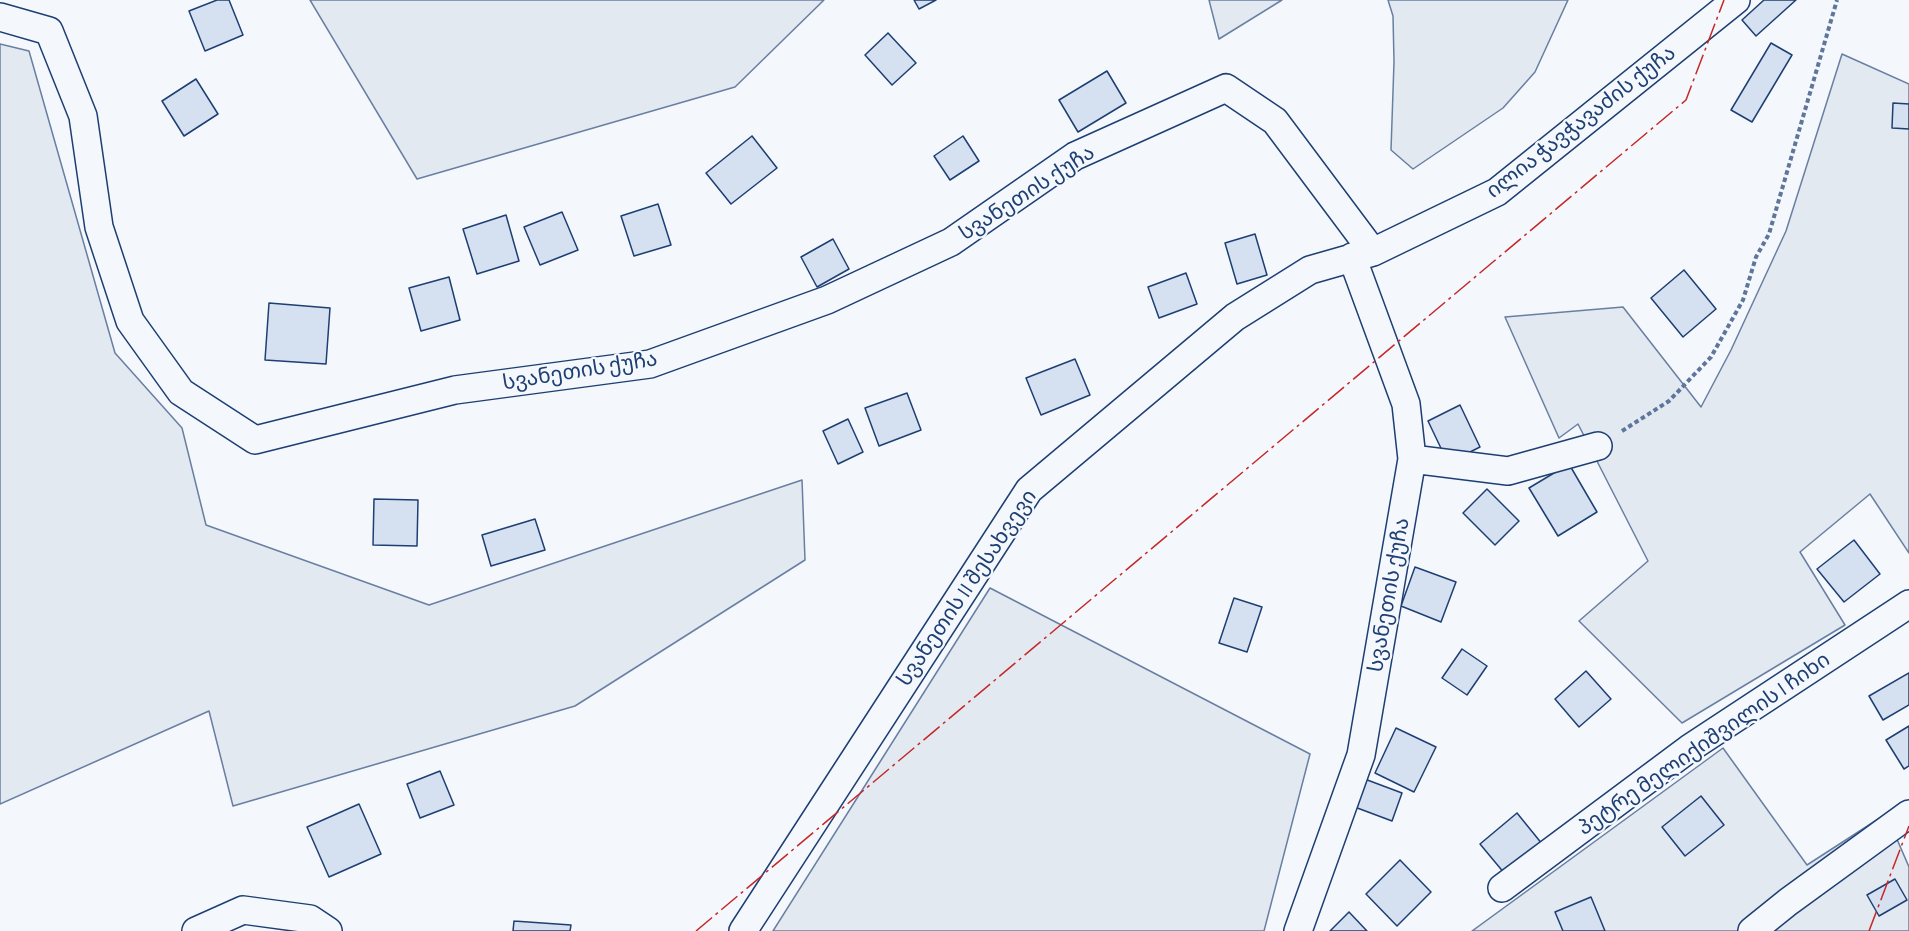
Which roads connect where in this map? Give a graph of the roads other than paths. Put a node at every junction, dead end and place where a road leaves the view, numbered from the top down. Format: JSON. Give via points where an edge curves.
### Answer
{"nodes":[{"id":1,"x":1736,"y":0,"type":"edge"},
{"id":2,"x":0,"y":17,"type":"edge"},
{"id":3,"x":1363,"y":255,"type":"junction"},
{"id":4,"x":1598,"y":446,"type":"road end"},
{"id":5,"x":1412,"y":459,"type":"junction"},
{"id":6,"x":1909,"y":604,"type":"edge"},
{"id":7,"x":1909,"y":814,"type":"edge"},
{"id":8,"x":1502,"y":888,"type":"dead end"},
{"id":9,"x":196,"y":931,"type":"edge"},
{"id":10,"x":328,"y":931,"type":"edge"},
{"id":11,"x":743,"y":931,"type":"edge"},
{"id":12,"x":1298,"y":931,"type":"edge"},
{"id":13,"x":1752,"y":931,"type":"edge"}],
"edges":[{"from":1,"to":3,"type":"street","name":"ილია ჭავჭავაძის ქუჩა","via":[[1497,192]]},
{"from":2,"to":3,"type":"street","name":"სვანეთის ქუჩა","via":[[49,31],[83,116],[99,227],[130,321],[181,392],[255,440],[455,390],[650,364],[805,308],[951,242],[1075,156],[1226,88],[1275,121]]},
{"from":3,"to":5,"type":"street","name":"სვანეთის ქუჩა","via":[[1406,404]]},
{"from":3,"to":11,"type":"street","name":"სვანეთის II შესახვევი","via":[[1310,270],[1235,317],[1029,490]]},
{"from":4,"to":5,"type":"street","via":[[1508,471]]},
{"from":5,"to":12,"type":"street","name":"სვანეთის ქუჩა","via":[[1360,755]]},
{"from":6,"to":8,"type":"street","name":"პეტრე მელიქიშვილის I ჩიხი","via":[[1690,748]]},
{"from":7,"to":13,"type":"street"},
{"from":9,"to":10,"type":"street","via":[[243,910],[310,919]]}]}
